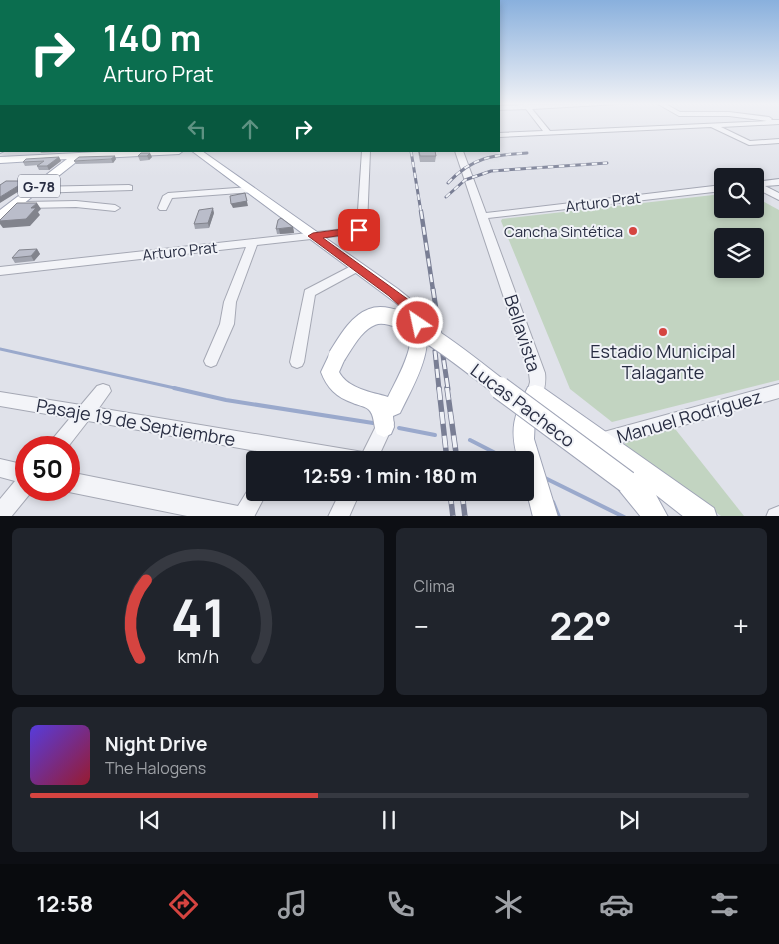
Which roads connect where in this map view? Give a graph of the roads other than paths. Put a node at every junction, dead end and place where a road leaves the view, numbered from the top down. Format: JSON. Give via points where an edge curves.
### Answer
{"nodes":[{"id":1,"x":544,"y":127,"type":"edge"},
{"id":2,"x":669,"y":127,"type":"edge"},
{"id":3,"x":716,"y":127,"type":"edge"},
{"id":4,"x":548,"y":133,"type":"junction"},
{"id":5,"x":500,"y":135,"type":"edge"},
{"id":6,"x":779,"y":141,"type":"edge"},
{"id":7,"x":146,"y":152,"type":"edge"},
{"id":8,"x":197,"y":152,"type":"edge"},
{"id":9,"x":366,"y":152,"type":"edge"},
{"id":10,"x":459,"y":152,"type":"edge"},
{"id":11,"x":81,"y":154,"type":"edge"},
{"id":12,"x":0,"y":160,"type":"edge"},
{"id":13,"x":779,"y":182,"type":"edge"},
{"id":14,"x":764,"y":184,"type":"edge"},
{"id":15,"x":129,"y":188,"type":"dead end"},
{"id":16,"x":714,"y":189,"type":"edge"},
{"id":17,"x":33,"y":190,"type":"junction"},
{"id":18,"x":250,"y":190,"type":"junction"},
{"id":19,"x":764,"y":190,"type":"edge"},
{"id":20,"x":779,"y":197,"type":"edge"},
{"id":21,"x":14,"y":205,"type":"junction"},
{"id":22,"x":115,"y":208,"type":"dead end"},
{"id":23,"x":163,"y":208,"type":"dead end"},
{"id":24,"x":0,"y":216,"type":"edge"},
{"id":25,"x":482,"y":216,"type":"junction"},
{"id":26,"x":313,"y":236,"type":"junction"},
{"id":27,"x":253,"y":243,"type":"junction"},
{"id":28,"x":357,"y":266,"type":"junction"},
{"id":29,"x":0,"y":271,"type":"edge"},
{"id":30,"x":211,"y":361,"type":"dead end"},
{"id":31,"x":297,"y":362,"type":"dead end"},
{"id":32,"x":103,"y":391,"type":"dead end"},
{"id":33,"x":779,"y":391,"type":"edge"},
{"id":34,"x":535,"y":393,"type":"junction"},
{"id":35,"x":0,"y":399,"type":"edge"},
{"id":36,"x":397,"y":399,"type":"junction"},
{"id":37,"x":374,"y":401,"type":"junction"},
{"id":38,"x":84,"y":413,"type":"junction"},
{"id":39,"x":384,"y":427,"type":"junction"},
{"id":40,"x":66,"y":436,"type":"edge"},
{"id":41,"x":600,"y":441,"type":"junction"},
{"id":42,"x":268,"y":451,"type":"edge"},
{"id":43,"x":372,"y":451,"type":"edge"},
{"id":44,"x":0,"y":468,"type":"edge"},
{"id":45,"x":15,"y":471,"type":"edge"},
{"id":46,"x":627,"y":482,"type":"joint"},
{"id":47,"x":80,"y":484,"type":"edge"},
{"id":48,"x":15,"y":496,"type":"edge"},
{"id":49,"x":252,"y":501,"type":"edge"},
{"id":50,"x":346,"y":501,"type":"edge"},
{"id":51,"x":0,"y":514,"type":"edge"},
{"id":52,"x":243,"y":516,"type":"edge"},
{"id":53,"x":338,"y":516,"type":"edge"},
{"id":54,"x":546,"y":516,"type":"edge"},
{"id":55,"x":656,"y":516,"type":"edge"},
{"id":56,"x":705,"y":516,"type":"edge"}],
"edges":[{"from":1,"to":4,"type":"street"},
{"from":2,"to":4,"type":"street"},
{"from":3,"to":6,"type":"street","via":[[749,143]]},
{"from":4,"to":5,"type":"street"},
{"from":7,"to":11,"type":"main road"},
{"from":8,"to":18,"type":"main road"},
{"from":9,"to":26,"type":"street","name":"Arturo Prat","via":[[361,227],[359,230]]},
{"from":10,"to":25,"type":"street","name":"Bellavista"},
{"from":11,"to":12,"type":"main road"},
{"from":11,"to":17,"type":"main road","number":"G-78"},
{"from":13,"to":14,"type":"street"},
{"from":15,"to":17,"type":"street"},
{"from":16,"to":25,"type":"street","name":"Arturo Prat"},
{"from":17,"to":21,"type":"main road","number":"G-78"},
{"from":18,"to":23,"type":"street","via":[[168,196]]},
{"from":18,"to":26,"type":"main road"},
{"from":19,"to":20,"type":"street"},
{"from":21,"to":22,"type":"street","via":[[76,204]]},
{"from":21,"to":24,"type":"main road","number":"G-78"},
{"from":25,"to":34,"type":"street","name":"Bellavista","via":[[537,373]]},
{"from":26,"to":27,"type":"street","name":"Arturo Prat"},
{"from":26,"to":28,"type":"main road"},
{"from":27,"to":29,"type":"street","name":"Arturo Prat"},
{"from":27,"to":30,"type":"street"},
{"from":28,"to":31,"type":"street","via":[[309,293]]},
{"from":28,"to":36,"type":"main road","via":[[408,306],[418,323],[420,344]]},
{"from":32,"to":38,"type":"street"},
{"from":33,"to":41,"type":"street","name":"Manuel Rodríguez"},
{"from":34,"to":41,"type":"main road","name":"Lucas Pacheco"},
{"from":34,"to":54,"type":"main road","name":"Bellavista","via":[[525,417],[523,438]]},
{"from":35,"to":38,"type":"street","name":"Pasaje 19 de Septiembre"},
{"from":36,"to":37,"type":"main road","name":"Lucas Pacheco"},
{"from":36,"to":39,"type":"street"},
{"from":37,"to":39,"type":"main road","via":[[383,414]]},
{"from":37,"to":46,"type":"main road","name":"Lucas Pacheco","bridge":true,"via":[[352,393],[334,381],[331,367],[364,320],[383,314],[402,318]]},
{"from":38,"to":40,"type":"street"},
{"from":38,"to":42,"type":"street","name":"Pasaje 19 de Septiembre"},
{"from":39,"to":43,"type":"street"},
{"from":41,"to":56,"type":"main road","name":"Lucas Pacheco"},
{"from":44,"to":45,"type":"street"},
{"from":46,"to":55,"type":"main road"},
{"from":47,"to":52,"type":"street"},
{"from":48,"to":51,"type":"street"},
{"from":49,"to":52,"type":"street"},
{"from":50,"to":53,"type":"street"}]}
